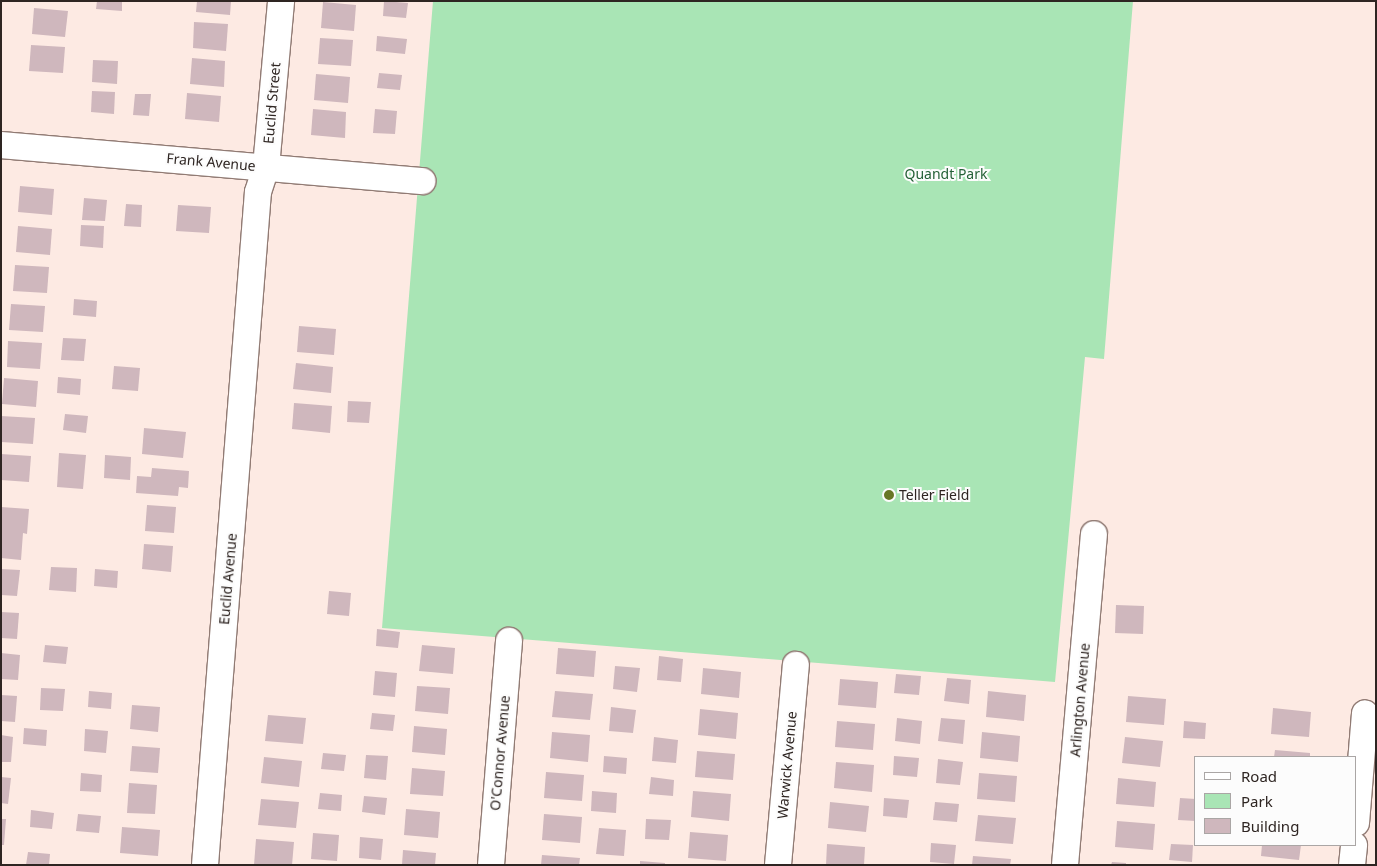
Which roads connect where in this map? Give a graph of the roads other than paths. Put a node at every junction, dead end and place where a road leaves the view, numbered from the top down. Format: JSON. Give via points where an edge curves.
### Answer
{"nodes":[{"id":1,"x":281,"y":1,"type":"edge"},
{"id":2,"x":1,"y":145,"type":"edge"},
{"id":3,"x":266,"y":167,"type":"junction"},
{"id":4,"x":422,"y":181,"type":"dead end"},
{"id":5,"x":251,"y":294,"type":"joint"},
{"id":6,"x":1094,"y":534,"type":"dead end"},
{"id":7,"x":509,"y":641,"type":"dead end"},
{"id":8,"x":796,"y":665,"type":"dead end"},
{"id":9,"x":1365,"y":713,"type":"dead end"},
{"id":10,"x":1357,"y":811,"type":"edge"},
{"id":11,"x":1354,"y":846,"type":"edge"},
{"id":12,"x":205,"y":865,"type":"edge"},
{"id":13,"x":491,"y":865,"type":"edge"},
{"id":14,"x":778,"y":865,"type":"edge"},
{"id":15,"x":1066,"y":865,"type":"edge"},
{"id":16,"x":1352,"y":865,"type":"edge"}],
"edges":[{"from":1,"to":3,"type":"street","name":"Euclid Street"},
{"from":2,"to":3,"type":"street","name":"Frank Avenue"},
{"from":3,"to":4,"type":"street","name":"Frank Avenue"},
{"from":3,"to":5,"type":"street","name":"Euclid Street","via":[[258,192]]},
{"from":5,"to":12,"type":"street","name":"Euclid Avenue"},
{"from":6,"to":15,"type":"street","name":"Arlington Avenue"},
{"from":7,"to":13,"type":"street","name":"O'Connor Avenue"},
{"from":8,"to":14,"type":"street","name":"Warwick Avenue"},
{"from":9,"to":10,"type":"street"},
{"from":11,"to":16,"type":"street"}]}
